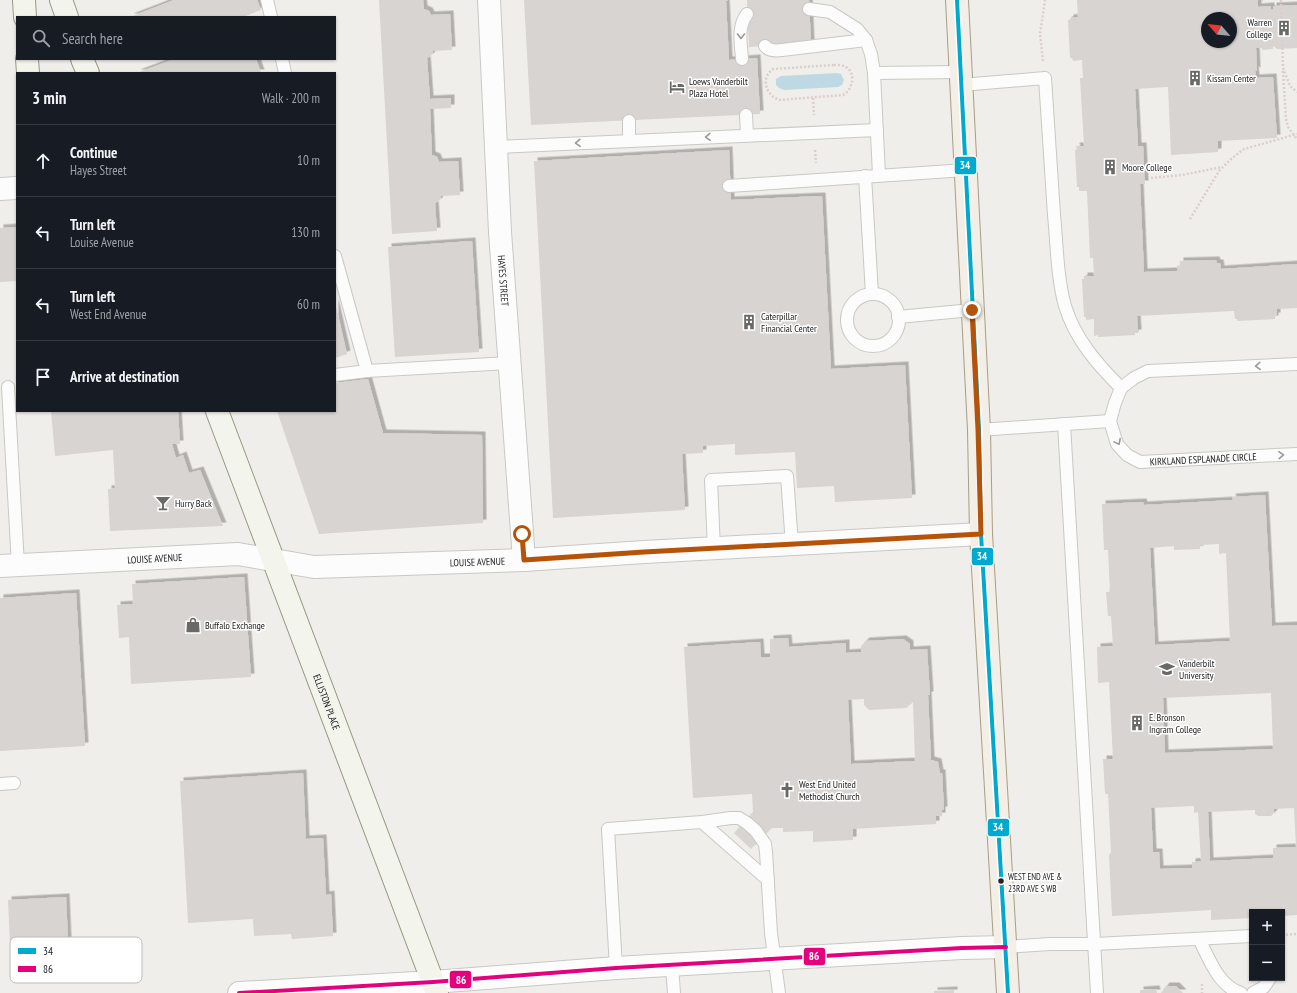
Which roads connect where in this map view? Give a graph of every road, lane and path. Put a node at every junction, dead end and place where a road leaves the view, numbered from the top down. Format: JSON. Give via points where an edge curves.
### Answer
{"nodes":[{"id":1,"x":24,"y":0,"type":"edge"},
{"id":2,"x":61,"y":0,"type":"edge"},
{"id":3,"x":267,"y":0,"type":"edge"},
{"id":4,"x":489,"y":0,"type":"edge"},
{"id":5,"x":957,"y":0,"type":"edge"},
{"id":6,"x":1045,"y":0,"type":"edge"},
{"id":7,"x":1281,"y":0,"type":"edge"},
{"id":8,"x":810,"y":9,"type":"dead end"},
{"id":9,"x":747,"y":14,"type":"dead end"},
{"id":10,"x":25,"y":16,"type":"edge"},
{"id":11,"x":67,"y":16,"type":"edge"},
{"id":12,"x":271,"y":16,"type":"edge"},
{"id":13,"x":866,"y":40,"type":"junction"},
{"id":14,"x":765,"y":46,"type":"dead end"},
{"id":15,"x":742,"y":59,"type":"dead end"},
{"id":16,"x":27,"y":60,"type":"edge"},
{"id":17,"x":82,"y":60,"type":"edge"},
{"id":18,"x":282,"y":60,"type":"edge"},
{"id":19,"x":1283,"y":68,"type":"junction"},
{"id":20,"x":28,"y":72,"type":"edge"},
{"id":21,"x":88,"y":72,"type":"edge"},
{"id":22,"x":285,"y":72,"type":"edge"},
{"id":23,"x":874,"y":74,"type":"junction"},
{"id":24,"x":1045,"y":78,"type":"junction"},
{"id":25,"x":961,"y":79,"type":"junction"},
{"id":26,"x":1297,"y":92,"type":"edge"},
{"id":27,"x":834,"y":97,"type":"joint"},
{"id":28,"x":746,"y":115,"type":"dead end"},
{"id":29,"x":628,"y":121,"type":"dead end"},
{"id":30,"x":877,"y":130,"type":"junction"},
{"id":31,"x":747,"y":135,"type":"junction"},
{"id":32,"x":1296,"y":135,"type":"edge"},
{"id":33,"x":1297,"y":139,"type":"edge"},
{"id":34,"x":629,"y":141,"type":"junction"},
{"id":35,"x":496,"y":147,"type":"junction"},
{"id":36,"x":1223,"y":167,"type":"junction"},
{"id":37,"x":966,"y":170,"type":"junction"},
{"id":38,"x":879,"y":175,"type":"junction"},
{"id":39,"x":865,"y":176,"type":"junction"},
{"id":40,"x":1151,"y":178,"type":"dead end"},
{"id":41,"x":730,"y":186,"type":"dead end"},
{"id":42,"x":16,"y":188,"type":"edge"},
{"id":43,"x":0,"y":190,"type":"edge"},
{"id":44,"x":1190,"y":218,"type":"dead end"},
{"id":45,"x":336,"y":260,"type":"edge"},
{"id":46,"x":872,"y":294,"type":"junction"},
{"id":47,"x":972,"y":310,"type":"junction"},
{"id":48,"x":898,"y":317,"type":"junction"},
{"id":49,"x":509,"y":363,"type":"junction"},
{"id":50,"x":1297,"y":364,"type":"edge"},
{"id":51,"x":367,"y":371,"type":"junction"},
{"id":52,"x":336,"y":375,"type":"edge"},
{"id":53,"x":8,"y":387,"type":"edge"},
{"id":54,"x":1121,"y":388,"type":"junction"},
{"id":55,"x":217,"y":412,"type":"edge"},
{"id":56,"x":1110,"y":421,"type":"junction"},
{"id":57,"x":1064,"y":424,"type":"junction"},
{"id":58,"x":978,"y":430,"type":"junction"},
{"id":59,"x":1297,"y":454,"type":"edge"},
{"id":60,"x":981,"y":534,"type":"junction"},
{"id":61,"x":792,"y":545,"type":"junction"},
{"id":62,"x":714,"y":549,"type":"junction"},
{"id":63,"x":272,"y":560,"type":"junction"},
{"id":64,"x":524,"y":560,"type":"junction"},
{"id":65,"x":9,"y":566,"type":"edge"},
{"id":66,"x":14,"y":783,"type":"dead end"},
{"id":67,"x":0,"y":784,"type":"edge"},
{"id":68,"x":702,"y":822,"type":"junction"},
{"id":69,"x":768,"y":880,"type":"junction"},
{"id":70,"x":1297,"y":934,"type":"edge"},
{"id":71,"x":1285,"y":935,"type":"edge"},
{"id":72,"x":1249,"y":936,"type":"edge"},
{"id":73,"x":1199,"y":939,"type":"junction"},
{"id":74,"x":1095,"y":944,"type":"junction"},
{"id":75,"x":1006,"y":947,"type":"junction"},
{"id":76,"x":774,"y":960,"type":"junction"},
{"id":77,"x":672,"y":966,"type":"junction"},
{"id":78,"x":616,"y":968,"type":"junction"},
{"id":79,"x":1268,"y":981,"type":"edge"},
{"id":80,"x":435,"y":988,"type":"edge"},
{"id":81,"x":239,"y":993,"type":"edge"},
{"id":82,"x":674,"y":993,"type":"edge"},
{"id":83,"x":780,"y":993,"type":"edge"},
{"id":84,"x":1008,"y":993,"type":"edge"},
{"id":85,"x":1097,"y":993,"type":"edge"},
{"id":86,"x":1241,"y":993,"type":"edge"},
{"id":87,"x":1253,"y":993,"type":"edge"}],
"edges":[{"from":1,"to":10,"type":"main road"},
{"from":2,"to":11,"type":"main road"},
{"from":3,"to":12,"type":"lane"},
{"from":4,"to":35,"type":"street","name":"HAYES STREET"},
{"from":5,"to":25,"type":"main road"},
{"from":6,"to":24,"type":"path","via":[[1040,34]]},
{"from":7,"to":19,"type":"path"},
{"from":8,"to":13,"type":"lane","via":[[826,11],[838,17],[857,30]]},
{"from":9,"to":15,"type":"lane","one_way":true,"via":[[742,20],[740,32]]},
{"from":13,"to":14,"type":"lane","via":[[773,51]]},
{"from":13,"to":23,"type":"lane","via":[[872,54]]},
{"from":16,"to":20,"type":"main road"},
{"from":17,"to":21,"type":"main road"},
{"from":18,"to":22,"type":"lane"},
{"from":19,"to":26,"type":"path","via":[[1290,86]]},
{"from":19,"to":32,"type":"path","via":[[1286,118],[1288,128]]},
{"from":23,"to":25,"type":"lane"},
{"from":23,"to":30,"type":"lane"},
{"from":24,"to":25,"type":"lane"},
{"from":24,"to":54,"type":"lane","via":[[1060,282],[1066,307],[1089,353]]},
{"from":25,"to":37,"type":"main road"},
{"from":27,"to":27,"type":"path","via":[[847,94],[851,87],[852,75],[844,66],[777,68],[766,77],[765,85],[773,97],[779,100]]},
{"from":28,"to":31,"type":"lane"},
{"from":29,"to":34,"type":"lane"},
{"from":30,"to":31,"type":"lane"},
{"from":30,"to":38,"type":"lane"},
{"from":31,"to":34,"type":"lane","one_way":true},
{"from":32,"to":33,"type":"path"},
{"from":32,"to":36,"type":"path","via":[[1244,149]]},
{"from":34,"to":35,"type":"lane","one_way":true},
{"from":35,"to":49,"type":"street","name":"HAYES STREET"},
{"from":36,"to":40,"type":"path"},
{"from":36,"to":44,"type":"path"},
{"from":37,"to":38,"type":"lane"},
{"from":37,"to":47,"type":"main road"},
{"from":38,"to":39,"type":"lane"},
{"from":39,"to":41,"type":"lane"},
{"from":39,"to":46,"type":"lane"},
{"from":42,"to":43,"type":"street"},
{"from":45,"to":51,"type":"lane"},
{"from":46,"to":48,"type":"lane","via":[[891,302]]},
{"from":46,"to":48,"type":"lane","via":[[856,300],[850,307],[847,323],[854,339],[870,346],[883,344],[894,334],[898,326]]},
{"from":47,"to":48,"type":"lane"},
{"from":47,"to":58,"type":"main road"},
{"from":49,"to":51,"type":"lane"},
{"from":49,"to":64,"type":"street","name":"HAYES STREET"},
{"from":50,"to":54,"type":"lane","one_way":true,"via":[[1148,371]]},
{"from":51,"to":52,"type":"lane"},
{"from":53,"to":65,"type":"lane"},
{"from":54,"to":56,"type":"lane"},
{"from":55,"to":63,"type":"main road","name":"ELLISTON PLACE"},
{"from":56,"to":57,"type":"lane"},
{"from":56,"to":59,"type":"lane","name":"KIRKLAND ESPLANADE CIRCLE","one_way":true,"via":[[1117,444],[1127,455],[1140,462]]},
{"from":57,"to":58,"type":"lane"},
{"from":57,"to":74,"type":"lane"},
{"from":58,"to":60,"type":"main road"},
{"from":60,"to":61,"type":"street","name":"LOUISE AVENUE"},
{"from":60,"to":75,"type":"main road"},
{"from":61,"to":62,"type":"street","name":"LOUISE AVENUE"},
{"from":61,"to":62,"type":"lane","via":[[787,476],[711,480]]},
{"from":62,"to":64,"type":"street","name":"LOUISE AVENUE"},
{"from":63,"to":64,"type":"street","name":"LOUISE AVENUE","via":[[314,567]]},
{"from":63,"to":65,"type":"street","name":"LOUISE AVENUE","via":[[238,554]]},
{"from":63,"to":80,"type":"main road","name":"ELLISTON PLACE"},
{"from":66,"to":67,"type":"lane"},
{"from":68,"to":69,"type":"lane"},
{"from":68,"to":69,"type":"lane","via":[[719,818],[739,818],[747,823],[765,844]]},
{"from":68,"to":78,"type":"lane","via":[[608,829]]},
{"from":69,"to":76,"type":"lane"},
{"from":70,"to":71,"type":"path"},
{"from":72,"to":73,"type":"lane"},
{"from":73,"to":74,"type":"lane"},
{"from":73,"to":86,"type":"lane","via":[[1223,982],[1232,990]]},
{"from":74,"to":75,"type":"lane"},
{"from":74,"to":85,"type":"lane"},
{"from":75,"to":76,"type":"street"},
{"from":75,"to":84,"type":"main road"},
{"from":76,"to":77,"type":"street"},
{"from":76,"to":83,"type":"lane"},
{"from":77,"to":78,"type":"street"},
{"from":77,"to":82,"type":"lane"},
{"from":78,"to":80,"type":"street"},
{"from":79,"to":87,"type":"lane","via":[[1264,988]]},
{"from":80,"to":81,"type":"street"}]}
